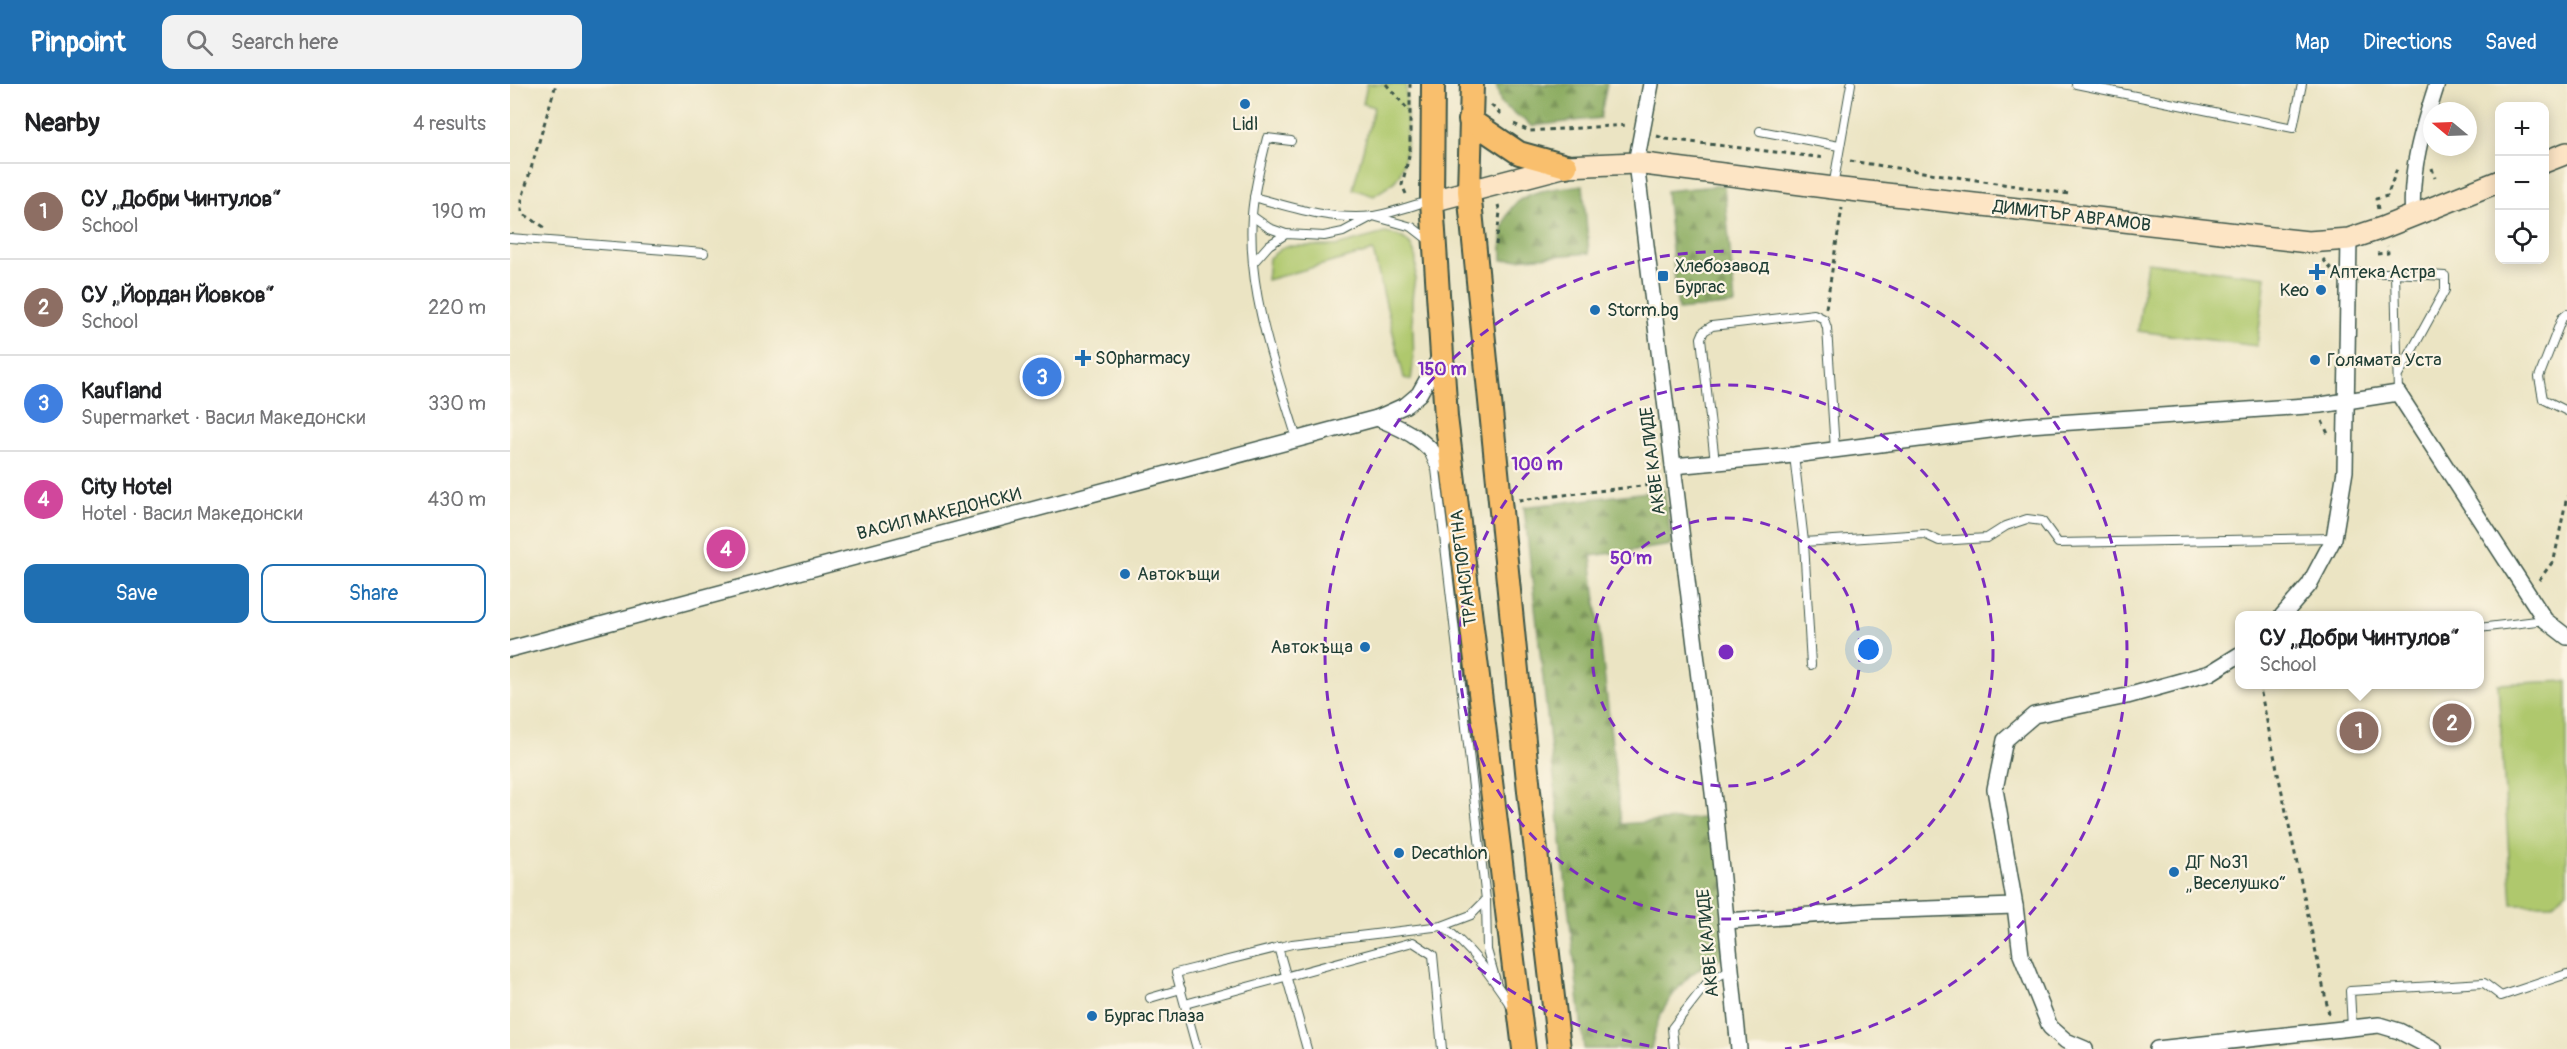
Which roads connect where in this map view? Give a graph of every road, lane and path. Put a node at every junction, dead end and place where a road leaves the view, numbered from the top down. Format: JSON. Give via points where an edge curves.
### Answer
{"nodes":[{"id":1,"x":556,"y":84,"type":"edge"},
{"id":2,"x":1386,"y":84,"type":"edge"},
{"id":3,"x":1410,"y":84,"type":"edge"},
{"id":4,"x":1433,"y":84,"type":"edge"},
{"id":5,"x":1472,"y":84,"type":"edge"},
{"id":6,"x":1651,"y":84,"type":"edge"},
{"id":7,"x":1851,"y":84,"type":"edge"},
{"id":8,"x":2076,"y":84,"type":"edge"},
{"id":9,"x":2302,"y":84,"type":"edge"},
{"id":10,"x":2437,"y":84,"type":"edge"},
{"id":11,"x":1489,"y":103,"type":"dead end"},
{"id":12,"x":1410,"y":112,"type":"junction"},
{"id":13,"x":1470,"y":120,"type":"junction"},
{"id":14,"x":1642,"y":129,"type":"junction"},
{"id":15,"x":1760,"y":131,"type":"dead end"},
{"id":16,"x":1291,"y":141,"type":"dead end"},
{"id":17,"x":1839,"y":146,"type":"junction"},
{"id":18,"x":2567,"y":153,"type":"edge"},
{"id":19,"x":1836,"y":159,"type":"junction"},
{"id":20,"x":2549,"y":160,"type":"edge"},
{"id":21,"x":1636,"y":163,"type":"junction"},
{"id":22,"x":1566,"y":166,"type":"junction"},
{"id":23,"x":2495,"y":183,"type":"edge"},
{"id":24,"x":1839,"y":189,"type":"junction"},
{"id":25,"x":1469,"y":191,"type":"junction"},
{"id":26,"x":2074,"y":194,"type":"dead end"},
{"id":27,"x":2388,"y":196,"type":"dead end"},
{"id":28,"x":1254,"y":197,"type":"junction"},
{"id":29,"x":1421,"y":203,"type":"junction"},
{"id":30,"x":2378,"y":211,"type":"dead end"},
{"id":31,"x":1252,"y":216,"type":"junction"},
{"id":32,"x":1373,"y":216,"type":"junction"},
{"id":33,"x":2413,"y":217,"type":"junction"},
{"id":34,"x":1286,"y":234,"type":"junction"},
{"id":35,"x":510,"y":238,"type":"edge"},
{"id":36,"x":2349,"y":239,"type":"junction"},
{"id":37,"x":556,"y":240,"type":"junction"},
{"id":38,"x":1434,"y":245,"type":"junction"},
{"id":39,"x":2386,"y":245,"type":"dead end"},
{"id":40,"x":704,"y":253,"type":"dead end"},
{"id":41,"x":2378,"y":254,"type":"dead end"},
{"id":42,"x":2320,"y":256,"type":"dead end"},
{"id":43,"x":1252,"y":263,"type":"junction"},
{"id":44,"x":2395,"y":273,"type":"junction"},
{"id":45,"x":2343,"y":274,"type":"junction"},
{"id":46,"x":2567,"y":314,"type":"edge"},
{"id":47,"x":1824,"y":319,"type":"junction"},
{"id":48,"x":1440,"y":357,"type":"junction"},
{"id":49,"x":2398,"y":375,"type":"junction"},
{"id":50,"x":2398,"y":393,"type":"junction"},
{"id":51,"x":2345,"y":402,"type":"junction"},
{"id":52,"x":2321,"y":405,"type":"junction"},
{"id":53,"x":2567,"y":411,"type":"edge"},
{"id":54,"x":1377,"y":418,"type":"junction"},
{"id":55,"x":1297,"y":439,"type":"junction"},
{"id":56,"x":1425,"y":442,"type":"junction"},
{"id":57,"x":2332,"y":444,"type":"dead end"},
{"id":58,"x":1835,"y":450,"type":"junction"},
{"id":59,"x":1794,"y":455,"type":"junction"},
{"id":60,"x":1715,"y":462,"type":"junction"},
{"id":61,"x":1453,"y":474,"type":"junction"},
{"id":62,"x":1674,"y":474,"type":"junction"},
{"id":63,"x":2567,"y":496,"type":"edge"},
{"id":64,"x":1519,"y":500,"type":"dead end"},
{"id":65,"x":1458,"y":520,"type":"junction"},
{"id":66,"x":2334,"y":538,"type":"junction"},
{"id":67,"x":1804,"y":542,"type":"junction"},
{"id":68,"x":1445,"y":546,"type":"junction"},
{"id":69,"x":2528,"y":592,"type":"junction"},
{"id":70,"x":2289,"y":611,"type":"edge"},
{"id":71,"x":2545,"y":620,"type":"junction"},
{"id":72,"x":2484,"y":627,"type":"edge"},
{"id":73,"x":2567,"y":637,"type":"edge"},
{"id":74,"x":510,"y":649,"type":"edge"},
{"id":75,"x":2235,"y":657,"type":"edge"},
{"id":76,"x":1811,"y":665,"type":"dead end"},
{"id":77,"x":2260,"y":689,"type":"edge"},
{"id":78,"x":1486,"y":900,"type":"junction"},
{"id":79,"x":2015,"y":906,"type":"junction"},
{"id":80,"x":1726,"y":921,"type":"junction"},
{"id":81,"x":1442,"y":926,"type":"junction"},
{"id":82,"x":1278,"y":947,"type":"junction"},
{"id":83,"x":1729,"y":970,"type":"junction"},
{"id":84,"x":2567,"y":974,"type":"edge"},
{"id":85,"x":1287,"y":976,"type":"junction"},
{"id":86,"x":1498,"y":987,"type":"junction"},
{"id":87,"x":1181,"y":989,"type":"junction"},
{"id":88,"x":1150,"y":998,"type":"dead end"},
{"id":89,"x":1185,"y":1004,"type":"junction"},
{"id":90,"x":1519,"y":1018,"type":"junction"},
{"id":91,"x":2352,"y":1028,"type":"junction"},
{"id":92,"x":2332,"y":1031,"type":"junction"},
{"id":93,"x":1197,"y":1049,"type":"edge"},
{"id":94,"x":1307,"y":1049,"type":"edge"},
{"id":95,"x":1442,"y":1049,"type":"edge"},
{"id":96,"x":1524,"y":1049,"type":"edge"},
{"id":97,"x":1559,"y":1049,"type":"edge"},
{"id":98,"x":1674,"y":1049,"type":"edge"},
{"id":99,"x":1739,"y":1049,"type":"edge"},
{"id":100,"x":2085,"y":1049,"type":"edge"},
{"id":101,"x":2157,"y":1049,"type":"edge"},
{"id":102,"x":2434,"y":1049,"type":"edge"}],
"edges":[{"from":1,"to":37,"type":"path","via":[[522,199],[522,213]]},
{"from":2,"to":12,"type":"path"},
{"from":3,"to":12,"type":"path"},
{"from":4,"to":29,"type":"main road","name":"ТРАНСПОРТНА"},
{"from":5,"to":13,"type":"main road"},
{"from":6,"to":14,"type":"street","name":"АКВЕ КАЛИДЕ"},
{"from":7,"to":17,"type":"lane"},
{"from":8,"to":9,"type":"lane","via":[[2294,128]]},
{"from":10,"to":33,"type":"street","via":[[2422,131],[2411,187]]},
{"from":11,"to":14,"type":"path","via":[[1508,120],[1529,131],[1626,124]]},
{"from":12,"to":29,"type":"path","via":[[1410,151],[1402,185]]},
{"from":13,"to":22,"type":"main road","via":[[1519,153]]},
{"from":13,"to":25,"type":"main road"},
{"from":14,"to":19,"type":"path","via":[[1666,139]]},
{"from":14,"to":21,"type":"street","name":"АКВЕ КАЛИДЕ"},
{"from":15,"to":17,"type":"lane"},
{"from":16,"to":28,"type":"lane","via":[[1267,138]]},
{"from":17,"to":19,"type":"lane"},
{"from":18,"to":20,"type":"street"},
{"from":19,"to":24,"type":"lane"},
{"from":19,"to":26,"type":"path"},
{"from":21,"to":22,"type":"street","name":"ДИМИТЪР АВРАМОВ"},
{"from":21,"to":24,"type":"street","name":"ДИМИТЪР АВРАМОВ"},
{"from":21,"to":62,"type":"street","name":"АКВЕ КАЛИДЕ"},
{"from":22,"to":25,"type":"street","name":"ДИМИТЪР АВРАМОВ"},
{"from":23,"to":33,"type":"street","name":"ДИМИТЪР АВРАМОВ"},
{"from":24,"to":36,"type":"street","name":"ДИМИТЪР АВРАМОВ","via":[[2308,242]]},
{"from":24,"to":47,"type":"path"},
{"from":25,"to":29,"type":"street","name":"ДИМИТЪР АВРАМОВ"},
{"from":25,"to":97,"type":"main road"},
{"from":27,"to":30,"type":"path","via":[[2376,199]]},
{"from":28,"to":31,"type":"lane"},
{"from":28,"to":32,"type":"lane","via":[[1309,212]]},
{"from":29,"to":32,"type":"lane"},
{"from":29,"to":38,"type":"main road","name":"ТРАНСПОРТНА"},
{"from":31,"to":34,"type":"lane"},
{"from":31,"to":43,"type":"lane"},
{"from":32,"to":34,"type":"lane","via":[[1334,234]]},
{"from":32,"to":38,"type":"lane","via":[[1412,227]]},
{"from":33,"to":36,"type":"street","name":"ДИМИТЪР АВРАМОВ"},
{"from":34,"to":43,"type":"lane"},
{"from":35,"to":37,"type":"lane"},
{"from":36,"to":45,"type":"street"},
{"from":37,"to":40,"type":"lane"},
{"from":38,"to":48,"type":"main road","name":"ТРАНСПОРТНА"},
{"from":39,"to":41,"type":"path","via":[[2388,254]]},
{"from":42,"to":45,"type":"path"},
{"from":43,"to":55,"type":"lane","via":[[1260,309]]},
{"from":44,"to":45,"type":"lane"},
{"from":44,"to":49,"type":"lane"},
{"from":44,"to":49,"type":"lane","via":[[2445,276],[2445,290]]},
{"from":45,"to":51,"type":"street"},
{"from":46,"to":53,"type":"lane","via":[[2539,377],[2543,399]]},
{"from":47,"to":58,"type":"lane"},
{"from":47,"to":60,"type":"lane","via":[[1814,314],[1704,331],[1701,338]]},
{"from":48,"to":54,"type":"street","via":[[1419,394],[1406,405]]},
{"from":48,"to":61,"type":"main road","name":"ТРАНСПОРТНА"},
{"from":49,"to":50,"type":"lane"},
{"from":50,"to":51,"type":"street"},
{"from":50,"to":69,"type":"street"},
{"from":51,"to":52,"type":"street"},
{"from":51,"to":66,"type":"street","via":[[2345,471]]},
{"from":52,"to":57,"type":"path","via":[[2322,425]]},
{"from":52,"to":58,"type":"street","via":[[2029,425]]},
{"from":54,"to":55,"type":"street","name":"ВАСИЛ МАКЕДОНСКИ"},
{"from":54,"to":56,"type":"street"},
{"from":55,"to":74,"type":"street","name":"ВАСИЛ МАКЕДОНСКИ"},
{"from":56,"to":61,"type":"street"},
{"from":56,"to":68,"type":"lane","via":[[1436,469]]},
{"from":58,"to":59,"type":"street"},
{"from":59,"to":60,"type":"street"},
{"from":59,"to":67,"type":"lane"},
{"from":60,"to":62,"type":"street"},
{"from":61,"to":65,"type":"main road","name":"ТРАНСПОРТНА"},
{"from":62,"to":64,"type":"path"},
{"from":62,"to":80,"type":"street","name":"АКВЕ КАЛИДЕ"},
{"from":63,"to":69,"type":"path","via":[[2554,560]]},
{"from":65,"to":68,"type":"lane"},
{"from":65,"to":90,"type":"main road","name":"ТРАНСПОРТНА"},
{"from":66,"to":67,"type":"lane","via":[[2058,543],[2042,521],[2027,519],[1987,538],[1939,541],[1924,534]]},
{"from":66,"to":70,"type":"street","via":[[2309,585]]},
{"from":67,"to":76,"type":"lane"},
{"from":68,"to":78,"type":"lane"},
{"from":69,"to":71,"type":"street"},
{"from":71,"to":72,"type":"lane"},
{"from":71,"to":73,"type":"street"},
{"from":75,"to":79,"type":"street","via":[[2210,673],[2127,696],[2034,715],[2005,740],[1995,789]]},
{"from":77,"to":92,"type":"path"},
{"from":78,"to":81,"type":"lane","via":[[1472,915]]},
{"from":78,"to":86,"type":"lane","via":[[1487,950]]},
{"from":79,"to":80,"type":"street"},
{"from":79,"to":100,"type":"street","via":[[2021,955],[2050,1027],[2066,1041]]},
{"from":80,"to":83,"type":"street","name":"АКВЕ КАЛИДЕ"},
{"from":81,"to":82,"type":"lane"},
{"from":81,"to":86,"type":"lane","via":[[1465,946]]},
{"from":82,"to":85,"type":"lane"},
{"from":82,"to":87,"type":"lane","via":[[1176,973]]},
{"from":83,"to":98,"type":"lane","via":[[1707,983],[1672,1028]]},
{"from":83,"to":99,"type":"street","name":"АКВЕ КАЛИДЕ"},
{"from":84,"to":91,"type":"lane","via":[[2500,996],[2484,983],[2349,991]]},
{"from":85,"to":89,"type":"lane"},
{"from":85,"to":94,"type":"lane"},
{"from":85,"to":95,"type":"lane","via":[[1413,942],[1433,955]]},
{"from":86,"to":90,"type":"lane"},
{"from":87,"to":88,"type":"lane"},
{"from":87,"to":89,"type":"lane"},
{"from":89,"to":93,"type":"lane"},
{"from":90,"to":96,"type":"main road","name":"ТРАНСПОРТНА"},
{"from":91,"to":92,"type":"street"},
{"from":91,"to":102,"type":"street","via":[[2379,1025]]},
{"from":92,"to":101,"type":"street"}]}
